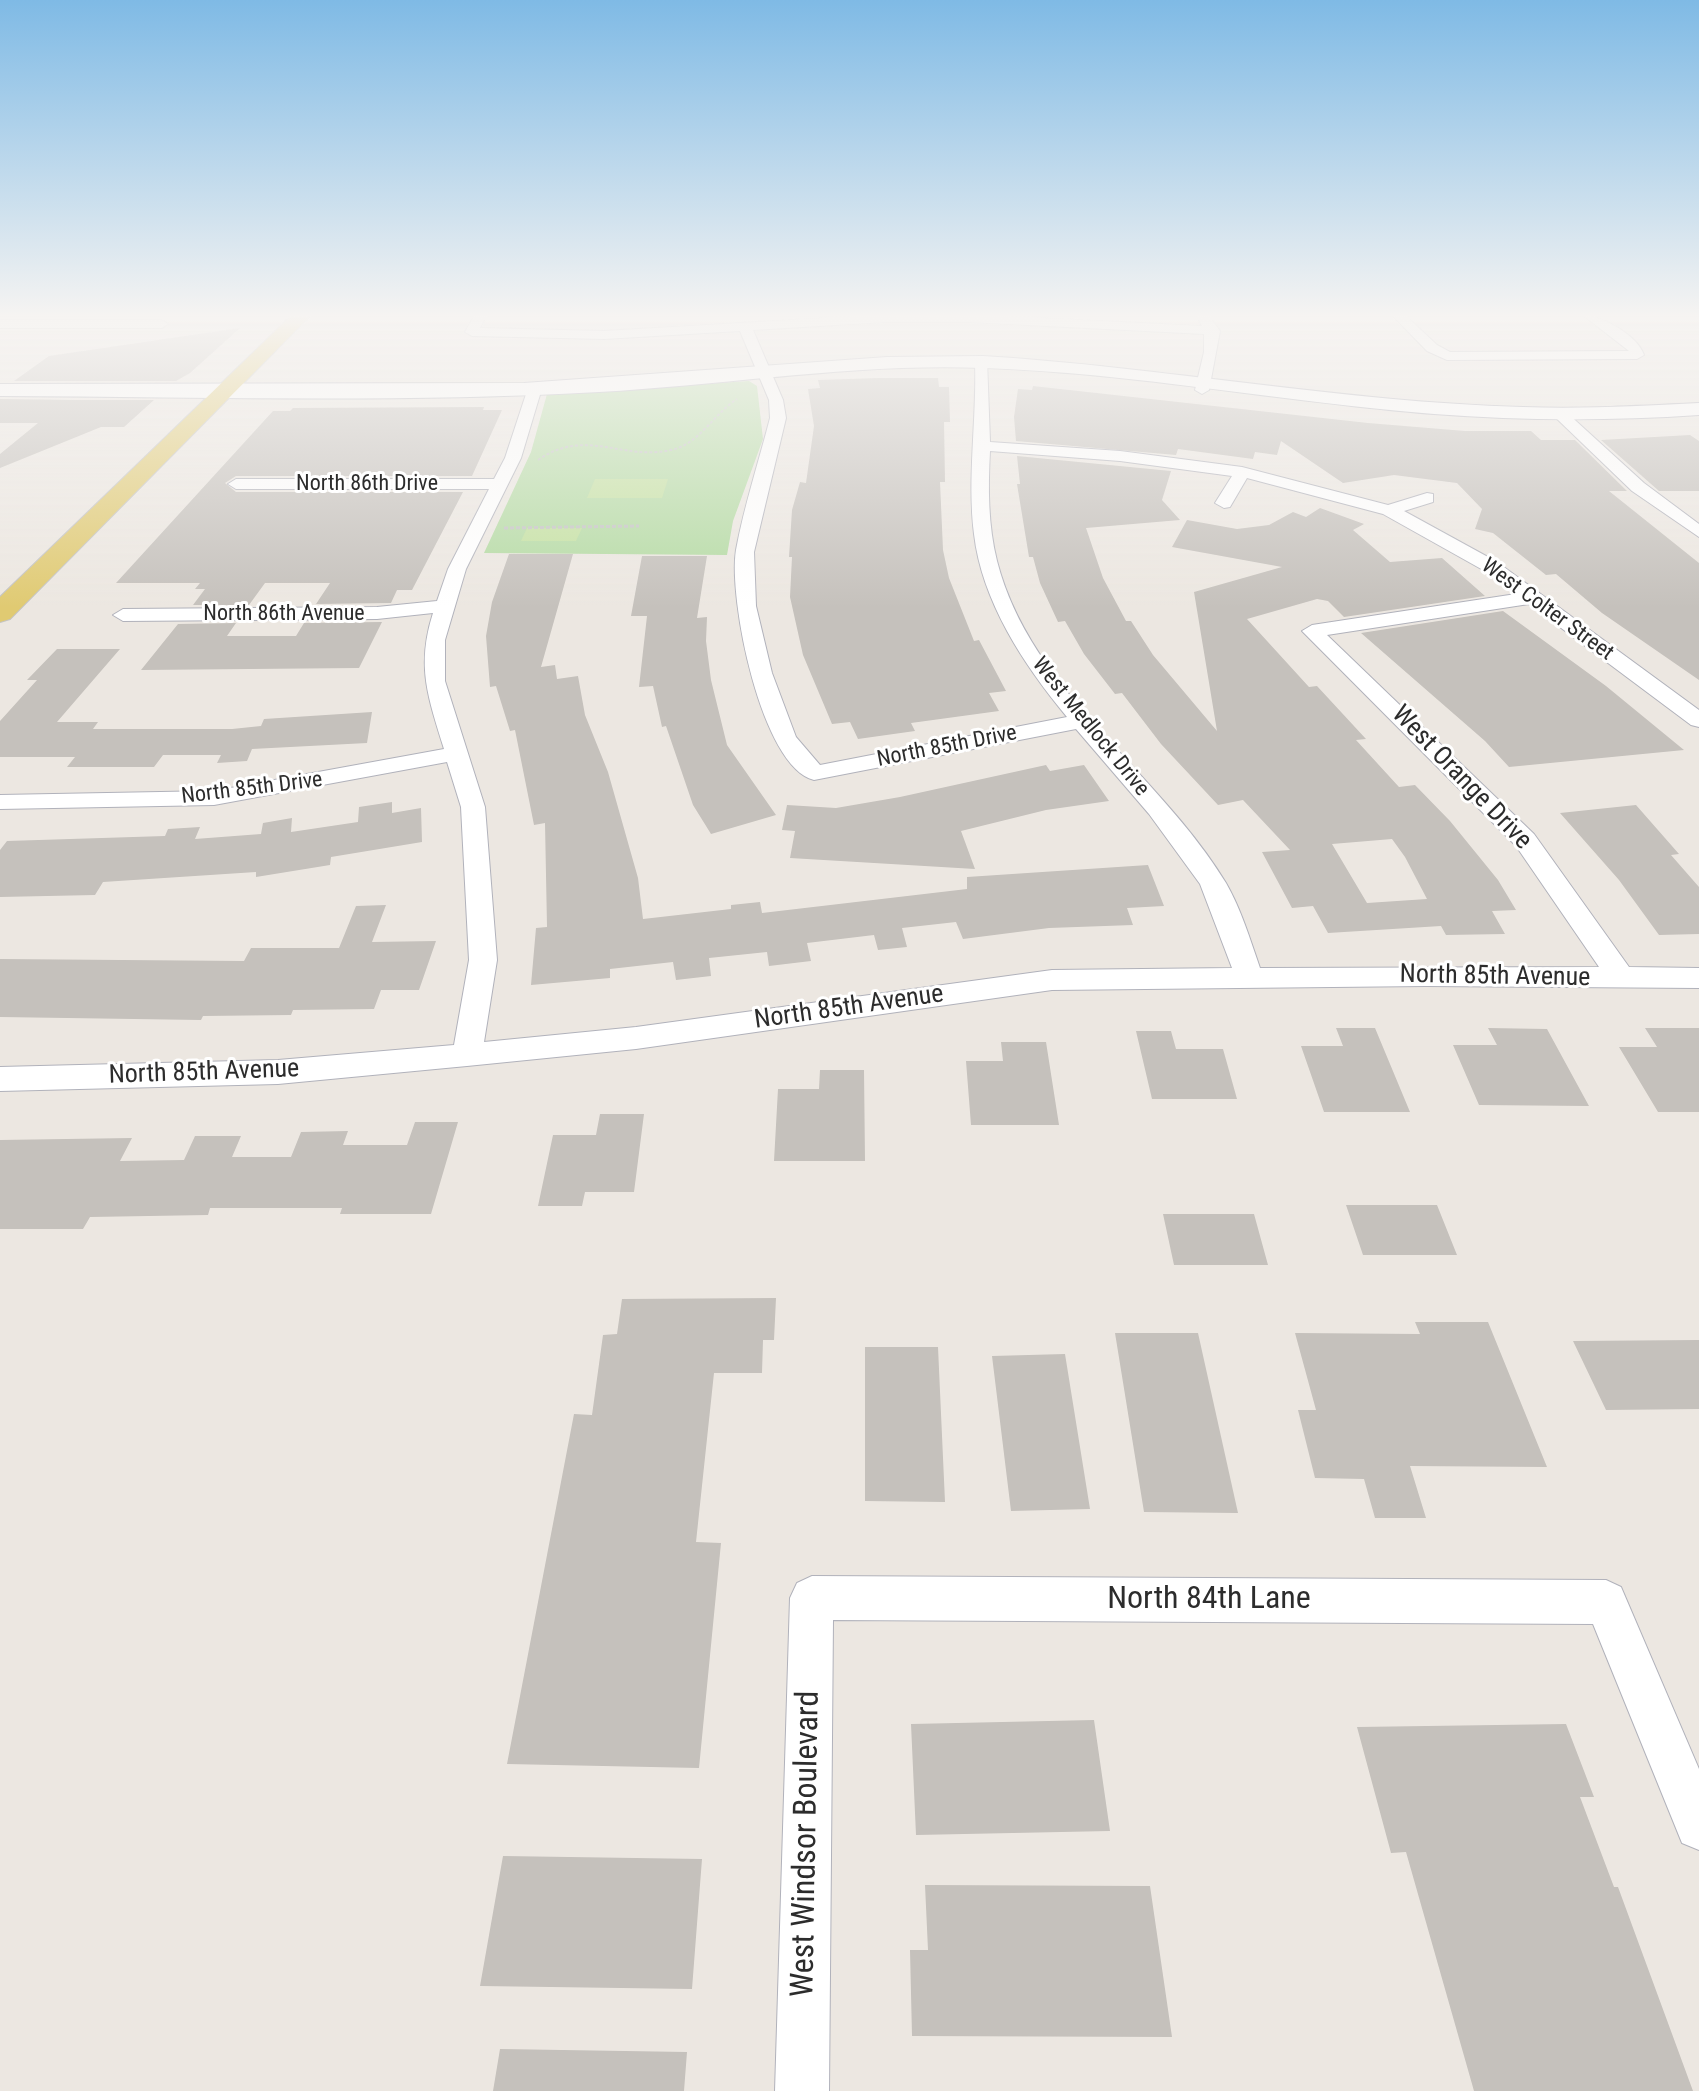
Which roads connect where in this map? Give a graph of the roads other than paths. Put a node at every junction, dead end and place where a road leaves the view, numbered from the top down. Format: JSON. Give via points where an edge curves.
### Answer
{"nodes":[{"id":1,"x":203,"y":414,"type":"edge"},
{"id":2,"x":528,"y":414,"type":"edge"},
{"id":3,"x":777,"y":414,"type":"edge"},
{"id":4,"x":983,"y":414,"type":"edge"},
{"id":5,"x":1423,"y":414,"type":"edge"},
{"id":6,"x":1638,"y":414,"type":"edge"},
{"id":7,"x":1564,"y":418,"type":"junction"},
{"id":8,"x":1699,"y":420,"type":"edge"},
{"id":9,"x":983,"y":446,"type":"junction"},
{"id":10,"x":1242,"y":472,"type":"junction"},
{"id":11,"x":502,"y":478,"type":"junction"},
{"id":12,"x":236,"y":484,"type":"dead end"},
{"id":13,"x":1427,"y":498,"type":"dead end"},
{"id":14,"x":1224,"y":503,"type":"dead end"},
{"id":15,"x":1389,"y":510,"type":"junction"},
{"id":16,"x":1699,"y":510,"type":"edge"},
{"id":17,"x":1669,"y":511,"type":"junction"},
{"id":18,"x":1699,"y":532,"type":"edge"},
{"id":19,"x":1531,"y":598,"type":"junction"},
{"id":20,"x":444,"y":606,"type":"junction"},
{"id":21,"x":0,"y":613,"type":"edge"},
{"id":22,"x":123,"y":615,"type":"dead end"},
{"id":23,"x":1699,"y":720,"type":"edge"},
{"id":24,"x":1081,"y":721,"type":"junction"},
{"id":25,"x":454,"y":754,"type":"junction"},
{"id":26,"x":0,"y":802,"type":"edge"},
{"id":27,"x":1250,"y":978,"type":"junction"},
{"id":28,"x":1621,"y":978,"type":"junction"},
{"id":29,"x":1699,"y":978,"type":"edge"},
{"id":30,"x":467,"y":1055,"type":"junction"},
{"id":31,"x":0,"y":1079,"type":"edge"},
{"id":32,"x":812,"y":1598,"type":"joint"},
{"id":33,"x":1699,"y":1826,"type":"edge"},
{"id":34,"x":802,"y":2091,"type":"edge"}],
"edges":[{"from":1,"to":21,"type":"main road"},
{"from":2,"to":11,"type":"street"},
{"from":3,"to":24,"type":"street","name":"North 85th Drive","via":[[776,437],[745,552],[746,606],[761,673],[785,739],[814,773]]},
{"from":4,"to":9,"type":"street","name":"West Medlock Drive"},
{"from":5,"to":7,"type":"street"},
{"from":6,"to":7,"type":"street"},
{"from":7,"to":8,"type":"street"},
{"from":7,"to":17,"type":"street"},
{"from":9,"to":10,"type":"street"},
{"from":9,"to":24,"type":"street","name":"West Medlock Drive","via":[[978,486],[981,532],[996,589],[1028,652]]},
{"from":10,"to":14,"type":"street"},
{"from":10,"to":15,"type":"street"},
{"from":11,"to":12,"type":"street","name":"North 86th Drive"},
{"from":11,"to":20,"type":"street"},
{"from":13,"to":15,"type":"street"},
{"from":15,"to":19,"type":"street","name":"West Colter Street","via":[[1490,566]]},
{"from":16,"to":17,"type":"street"},
{"from":17,"to":18,"type":"street"},
{"from":19,"to":23,"type":"street","name":"West Colter Street"},
{"from":19,"to":28,"type":"street","name":"West Orange Drive","via":[[1312,631],[1525,840]]},
{"from":20,"to":22,"type":"street","name":"North 86th Avenue","via":[[377,613]]},
{"from":20,"to":25,"type":"street","via":[[435,640],[434,681]]},
{"from":24,"to":27,"type":"street","name":"West Medlock Drive","via":[[1175,829],[1214,885]]},
{"from":25,"to":26,"type":"street","name":"North 85th Drive","via":[[214,798]]},
{"from":25,"to":30,"type":"street","via":[[473,807],[483,960]]},
{"from":27,"to":28,"type":"street","name":"North 85th Avenue"},
{"from":27,"to":30,"type":"street","name":"North 85th Avenue","via":[[1052,980],[636,1038]]},
{"from":28,"to":29,"type":"street","name":"North 85th Avenue"},
{"from":30,"to":31,"type":"street","name":"North 85th Avenue","via":[[278,1072]]},
{"from":32,"to":33,"type":"street","name":"North 84th Lane","via":[[1606,1602]]},
{"from":32,"to":34,"type":"street","name":"West Windsor Boulevard"}]}
